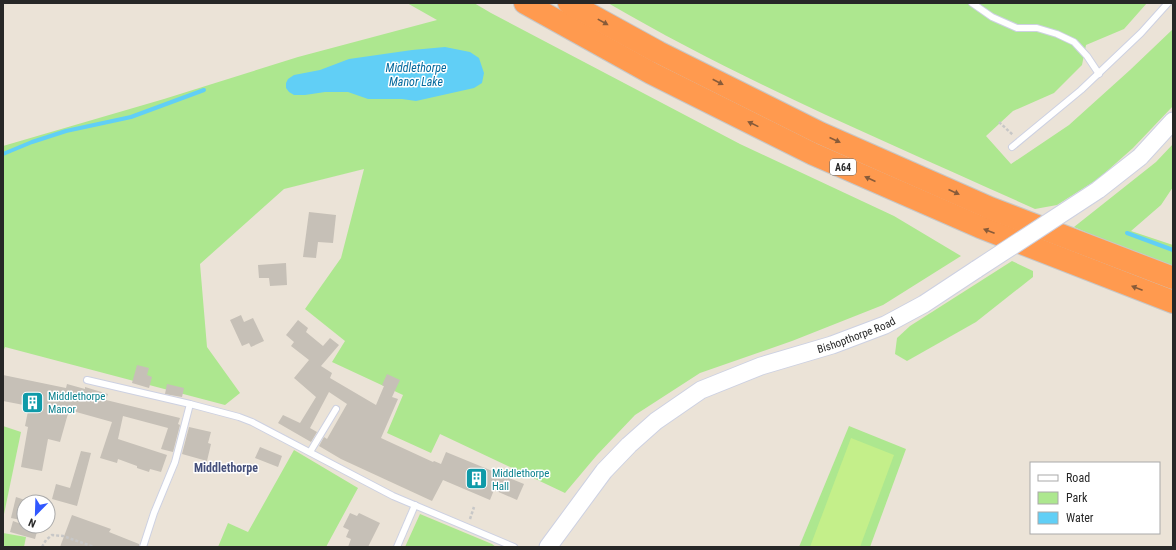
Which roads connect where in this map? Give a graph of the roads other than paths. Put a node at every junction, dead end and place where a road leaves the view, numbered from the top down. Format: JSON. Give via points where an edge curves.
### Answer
{"nodes":[{"id":1,"x":525,"y":3,"type":"edge"},
{"id":2,"x":569,"y":3,"type":"edge"},
{"id":3,"x":972,"y":3,"type":"edge"},
{"id":4,"x":1168,"y":3,"type":"edge"},
{"id":5,"x":1098,"y":74,"type":"junction"},
{"id":6,"x":1173,"y":121,"type":"edge"},
{"id":7,"x":1012,"y":147,"type":"dead end"},
{"id":8,"x":1173,"y":278,"type":"edge"},
{"id":9,"x":1173,"y":302,"type":"edge"},
{"id":10,"x":87,"y":380,"type":"dead end"},
{"id":11,"x":190,"y":404,"type":"junction"},
{"id":12,"x":336,"y":409,"type":"dead end"},
{"id":13,"x":310,"y":452,"type":"junction"},
{"id":14,"x":415,"y":505,"type":"junction"},
{"id":15,"x":143,"y":547,"type":"edge"},
{"id":16,"x":397,"y":547,"type":"edge"},
{"id":17,"x":514,"y":547,"type":"edge"},
{"id":18,"x":548,"y":547,"type":"edge"}],
"edges":[{"from":9,"to":1,"type":"highway","number":"A64","one_way":true,"via":[[980,227],[813,154],[651,73]]},
{"from":2,"to":8,"type":"highway","number":"A64","one_way":true,"via":[[658,52],[820,133],[990,208]]},
{"from":3,"to":5,"type":"lane","via":[[992,17],[1017,28],[1037,28],[1074,42]]},
{"from":4,"to":5,"type":"lane"},
{"from":5,"to":7,"type":"lane"},
{"from":6,"to":18,"type":"street","name":"Bishopthorpe Road","bridge":true,"via":[[1140,157],[1098,190],[924,304],[885,325],[832,345],[761,366],[701,390],[656,421],[629,444],[604,471]]},
{"from":10,"to":11,"type":"lane"},
{"from":11,"to":13,"type":"lane","via":[[252,422]]},
{"from":11,"to":15,"type":"lane","via":[[175,462]]},
{"from":12,"to":13,"type":"lane"},
{"from":13,"to":14,"type":"lane"},
{"from":14,"to":16,"type":"lane"},
{"from":14,"to":17,"type":"lane"}]}
